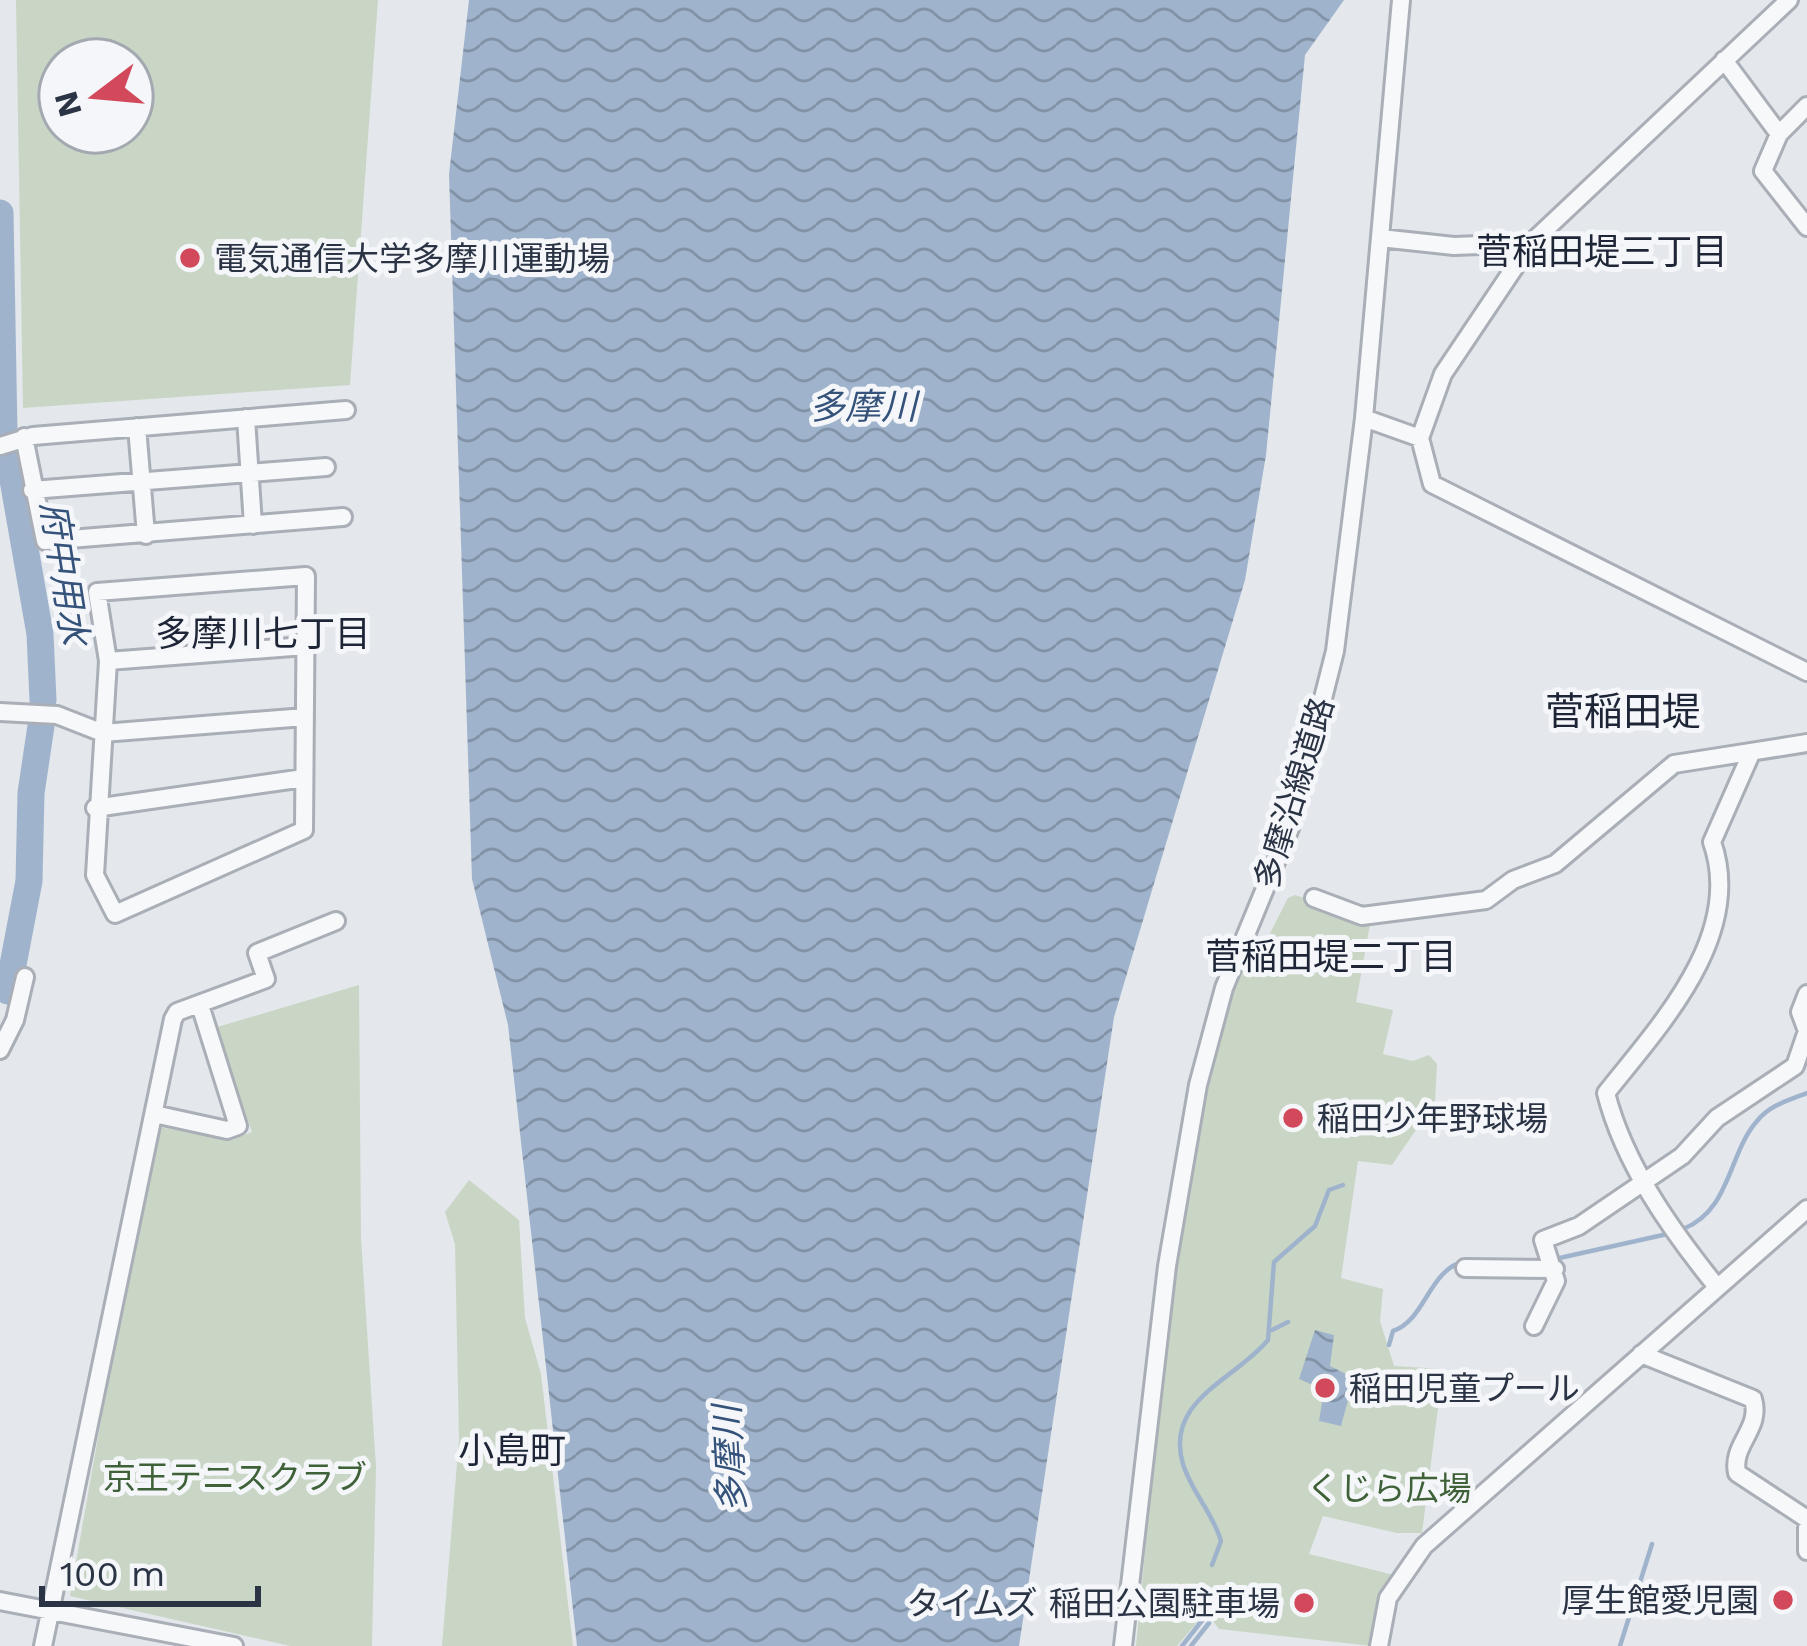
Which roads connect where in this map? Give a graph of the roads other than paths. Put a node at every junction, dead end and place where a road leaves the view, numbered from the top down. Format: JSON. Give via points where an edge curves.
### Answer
{"nodes":[{"id":1,"x":1789,"y":0,"type":"edge"},
{"id":2,"x":1400,"y":4,"type":"edge"},
{"id":3,"x":1724,"y":59,"type":"junction"},
{"id":4,"x":1807,"y":106,"type":"edge"},
{"id":5,"x":1779,"y":134,"type":"junction"},
{"id":6,"x":1807,"y":227,"type":"edge"},
{"id":7,"x":1380,"y":238,"type":"junction"},
{"id":8,"x":1532,"y":243,"type":"junction"},
{"id":9,"x":346,"y":410,"type":"dead end"},
{"id":10,"x":246,"y":418,"type":"junction"},
{"id":11,"x":1364,"y":418,"type":"junction"},
{"id":12,"x":136,"y":427,"type":"junction"},
{"id":13,"x":24,"y":437,"type":"junction"},
{"id":14,"x":1420,"y":438,"type":"junction"},
{"id":15,"x":0,"y":446,"type":"edge"},
{"id":16,"x":326,"y":467,"type":"dead end"},
{"id":17,"x":250,"y":473,"type":"junction"},
{"id":18,"x":142,"y":480,"type":"junction"},
{"id":19,"x":32,"y":490,"type":"junction"},
{"id":20,"x":343,"y":517,"type":"dead end"},
{"id":21,"x":253,"y":525,"type":"junction"},
{"id":22,"x":146,"y":535,"type":"junction"},
{"id":23,"x":305,"y":646,"type":"junction"},
{"id":24,"x":108,"y":661,"type":"junction"},
{"id":25,"x":1807,"y":672,"type":"edge"},
{"id":26,"x":0,"y":712,"type":"edge"},
{"id":27,"x":305,"y":717,"type":"junction"},
{"id":28,"x":103,"y":734,"type":"junction"},
{"id":29,"x":1807,"y":743,"type":"edge"},
{"id":30,"x":1750,"y":756,"type":"junction"},
{"id":31,"x":304,"y":778,"type":"junction"},
{"id":32,"x":95,"y":808,"type":"junction"},
{"id":33,"x":1314,"y":898,"type":"dead end"},
{"id":34,"x":336,"y":921,"type":"dead end"},
{"id":35,"x":25,"y":977,"type":"dead end"},
{"id":36,"x":1807,"y":994,"type":"edge"},
{"id":37,"x":200,"y":1004,"type":"junction"},
{"id":38,"x":1807,"y":1031,"type":"edge"},
{"id":39,"x":0,"y":1050,"type":"edge"},
{"id":40,"x":154,"y":1114,"type":"junction"},
{"id":41,"x":1644,"y":1178,"type":"junction"},
{"id":42,"x":1807,"y":1208,"type":"edge"},
{"id":43,"x":1553,"y":1262,"type":"junction"},
{"id":44,"x":1465,"y":1268,"type":"dead end"},
{"id":45,"x":1717,"y":1287,"type":"junction"},
{"id":46,"x":1534,"y":1326,"type":"dead end"},
{"id":47,"x":1641,"y":1354,"type":"junction"},
{"id":48,"x":1807,"y":1523,"type":"edge"},
{"id":49,"x":1807,"y":1551,"type":"edge"},
{"id":50,"x":0,"y":1601,"type":"edge"},
{"id":51,"x":50,"y":1611,"type":"junction"},
{"id":52,"x":43,"y":1646,"type":"edge"},
{"id":53,"x":231,"y":1646,"type":"edge"},
{"id":54,"x":1123,"y":1646,"type":"edge"},
{"id":55,"x":1379,"y":1646,"type":"edge"}],
"edges":[{"from":1,"to":3,"type":"street"},
{"from":2,"to":7,"type":"street","name":"多摩沿線道路"},
{"from":3,"to":5,"type":"street"},
{"from":3,"to":8,"type":"street"},
{"from":4,"to":5,"type":"street"},
{"from":5,"to":6,"type":"street","via":[[1763,171]]},
{"from":7,"to":8,"type":"street"},
{"from":7,"to":11,"type":"street","name":"多摩沿線道路"},
{"from":8,"to":14,"type":"street","via":[[1455,352]]},
{"from":9,"to":10,"type":"street"},
{"from":10,"to":12,"type":"street"},
{"from":10,"to":17,"type":"street"},
{"from":11,"to":14,"type":"street"},
{"from":11,"to":54,"type":"street","name":"多摩沿線道路","via":[[1335,651],[1314,748],[1291,828],[1212,1023],[1198,1085],[1146,1421]]},
{"from":12,"to":13,"type":"street"},
{"from":12,"to":18,"type":"street"},
{"from":13,"to":15,"type":"street"},
{"from":13,"to":19,"type":"street"},
{"from":14,"to":25,"type":"street","via":[[1432,484]]},
{"from":16,"to":17,"type":"street"},
{"from":17,"to":18,"type":"street"},
{"from":17,"to":21,"type":"street"},
{"from":18,"to":19,"type":"street"},
{"from":18,"to":22,"type":"street"},
{"from":19,"to":22,"type":"street","via":[[45,541]]},
{"from":20,"to":21,"type":"street"},
{"from":21,"to":22,"type":"street"},
{"from":23,"to":24,"type":"street"},
{"from":23,"to":24,"type":"street","via":[[307,576],[97,592]]},
{"from":23,"to":27,"type":"street"},
{"from":24,"to":28,"type":"street"},
{"from":26,"to":28,"type":"street","via":[[57,715]]},
{"from":27,"to":28,"type":"street"},
{"from":27,"to":31,"type":"street"},
{"from":28,"to":32,"type":"street"},
{"from":29,"to":30,"type":"street"},
{"from":30,"to":33,"type":"street","via":[[1674,764],[1555,864],[1486,900],[1362,916]]},
{"from":30,"to":41,"type":"street","via":[[1712,842],[1722,870],[1706,956],[1606,1093],[1616,1135]]},
{"from":31,"to":32,"type":"street"},
{"from":31,"to":32,"type":"street","via":[[304,830],[115,914],[94,875]]},
{"from":34,"to":37,"type":"street","via":[[257,953],[266,979]]},
{"from":35,"to":39,"type":"street"},
{"from":36,"to":38,"type":"street","via":[[1800,1012]]},
{"from":37,"to":40,"type":"street","via":[[172,1019]]},
{"from":37,"to":40,"type":"street","via":[[238,1126]]},
{"from":38,"to":41,"type":"street","via":[[1795,1066]]},
{"from":40,"to":51,"type":"street"},
{"from":41,"to":43,"type":"street","via":[[1579,1226],[1543,1240]]},
{"from":41,"to":45,"type":"street"},
{"from":42,"to":45,"type":"street"},
{"from":43,"to":44,"type":"street"},
{"from":43,"to":46,"type":"street","via":[[1556,1281]]},
{"from":45,"to":47,"type":"street"},
{"from":47,"to":48,"type":"street","via":[[1753,1399],[1756,1416],[1736,1453],[1737,1473]]},
{"from":47,"to":55,"type":"street","via":[[1424,1546],[1388,1598]]},
{"from":48,"to":49,"type":"street"},
{"from":50,"to":51,"type":"street"},
{"from":51,"to":52,"type":"street"},
{"from":51,"to":53,"type":"street"}]}
